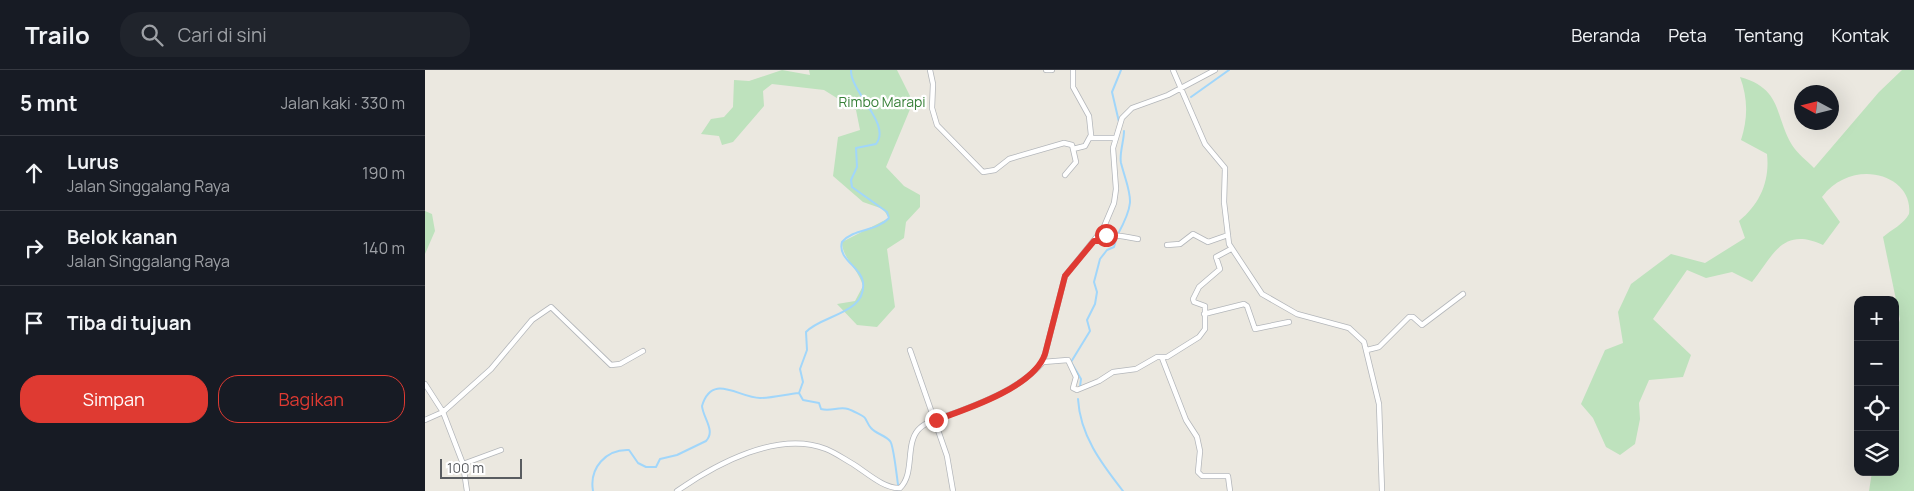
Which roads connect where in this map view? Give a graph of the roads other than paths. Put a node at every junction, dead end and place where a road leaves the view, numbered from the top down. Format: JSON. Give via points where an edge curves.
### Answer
{"nodes":[{"id":1,"x":930,"y":70,"type":"edge"},
{"id":2,"x":1046,"y":70,"type":"edge"},
{"id":3,"x":1052,"y":70,"type":"edge"},
{"id":4,"x":1073,"y":70,"type":"edge"},
{"id":5,"x":1173,"y":70,"type":"edge"},
{"id":6,"x":1215,"y":70,"type":"edge"},
{"id":7,"x":1181,"y":89,"type":"junction"},
{"id":8,"x":1090,"y":138,"type":"junction"},
{"id":9,"x":1115,"y":138,"type":"junction"},
{"id":10,"x":1073,"y":149,"type":"junction"},
{"id":11,"x":1065,"y":175,"type":"dead end"},
{"id":12,"x":1228,"y":235,"type":"junction"},
{"id":13,"x":1137,"y":239,"type":"dead end"},
{"id":14,"x":1094,"y":241,"type":"junction"},
{"id":15,"x":1167,"y":245,"type":"dead end"},
{"id":16,"x":1231,"y":249,"type":"junction"},
{"id":17,"x":1463,"y":294,"type":"dead end"},
{"id":18,"x":1204,"y":314,"type":"junction"},
{"id":19,"x":1289,"y":322,"type":"dead end"},
{"id":20,"x":910,"y":350,"type":"dead end"},
{"id":21,"x":1367,"y":350,"type":"junction"},
{"id":22,"x":643,"y":351,"type":"dead end"},
{"id":23,"x":1162,"y":358,"type":"junction"},
{"id":24,"x":1043,"y":362,"type":"junction"},
{"id":25,"x":425,"y":384,"type":"edge"},
{"id":26,"x":443,"y":412,"type":"junction"},
{"id":27,"x":425,"y":420,"type":"edge"},
{"id":28,"x":933,"y":420,"type":"junction"},
{"id":29,"x":501,"y":450,"type":"dead end"},
{"id":30,"x":463,"y":464,"type":"junction"},
{"id":31,"x":467,"y":491,"type":"edge"},
{"id":32,"x":677,"y":491,"type":"edge"},
{"id":33,"x":953,"y":491,"type":"edge"},
{"id":34,"x":1231,"y":491,"type":"edge"},
{"id":35,"x":1382,"y":491,"type":"edge"}],
"edges":[{"from":1,"to":10,"type":"street","via":[[932,108],[937,125],[983,172],[995,170],[1009,159],[1064,143],[1072,145]]},
{"from":2,"to":3,"type":"street"},
{"from":4,"to":8,"type":"street","via":[[1073,87],[1088,111]]},
{"from":5,"to":7,"type":"street"},
{"from":6,"to":7,"type":"street"},
{"from":7,"to":9,"type":"street","via":[[1127,111]]},
{"from":7,"to":12,"type":"street","via":[[1205,144],[1225,168]]},
{"from":8,"to":9,"type":"street"},
{"from":8,"to":10,"type":"street","via":[[1085,146]]},
{"from":9,"to":14,"type":"street","via":[[1112,158],[1116,190],[1114,202]]},
{"from":10,"to":11,"type":"street","via":[[1076,162]]},
{"from":12,"to":15,"type":"street","via":[[1208,242],[1193,234],[1181,243]]},
{"from":12,"to":16,"type":"street"},
{"from":13,"to":14,"type":"street","via":[[1120,234],[1106,235]]},
{"from":14,"to":24,"type":"street","via":[[1065,276]]},
{"from":16,"to":18,"type":"street","via":[[1216,257],[1220,269],[1199,287],[1193,299],[1205,306]]},
{"from":16,"to":21,"type":"street","via":[[1265,297],[1297,314],[1349,328],[1359,336]]},
{"from":17,"to":21,"type":"street","via":[[1422,325],[1409,317],[1379,347]]},
{"from":18,"to":19,"type":"street","via":[[1244,304],[1255,329]]},
{"from":18,"to":23,"type":"street","via":[[1205,329],[1201,335]]},
{"from":20,"to":28,"type":"street"},
{"from":21,"to":35,"type":"street","via":[[1379,404]]},
{"from":22,"to":26,"type":"street","via":[[620,364],[611,365],[551,307],[532,320],[491,369]]},
{"from":23,"to":24,"type":"street","via":[[1157,357],[1135,369],[1113,372],[1099,382],[1077,390],[1073,388],[1076,377],[1068,360]]},
{"from":23,"to":34,"type":"street","via":[[1186,420],[1197,437],[1200,451],[1197,472],[1202,476],[1228,476]]},
{"from":24,"to":28,"type":"street","via":[[1025,379],[993,397]]},
{"from":25,"to":26,"type":"street"},
{"from":26,"to":27,"type":"street"},
{"from":26,"to":30,"type":"street"},
{"from":28,"to":32,"type":"street","via":[[918,430],[914,437],[905,481],[900,488],[887,486],[826,449],[793,444],[762,448],[730,460]]},
{"from":28,"to":33,"type":"street","via":[[947,456]]},
{"from":29,"to":30,"type":"street"},
{"from":30,"to":31,"type":"street"}]}
